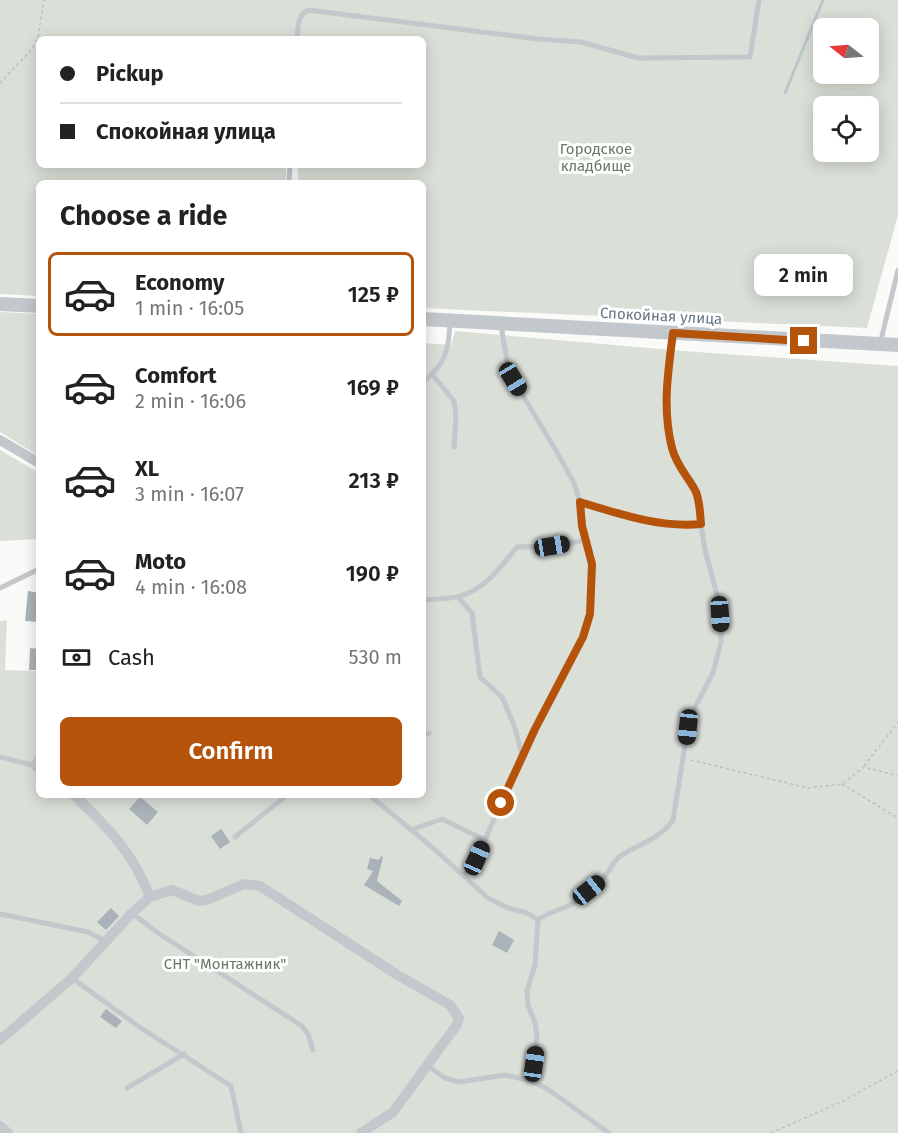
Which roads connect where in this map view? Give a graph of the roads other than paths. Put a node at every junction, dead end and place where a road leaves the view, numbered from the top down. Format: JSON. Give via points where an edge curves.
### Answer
{"nodes":[{"id":1,"x":759,"y":0,"type":"edge"},
{"id":2,"x":297,"y":36,"type":"edge"},
{"id":3,"x":898,"y":270,"type":"edge"},
{"id":4,"x":0,"y":304,"type":"edge"},
{"id":5,"x":36,"y":306,"type":"edge"},
{"id":6,"x":426,"y":319,"type":"edge"},
{"id":7,"x":450,"y":320,"type":"junction"},
{"id":8,"x":501,"y":323,"type":"junction"},
{"id":9,"x":673,"y":333,"type":"junction"},
{"id":10,"x":880,"y":344,"type":"junction"},
{"id":11,"x":898,"y":345,"type":"edge"},
{"id":12,"x":432,"y":374,"type":"junction"},
{"id":13,"x":426,"y":379,"type":"edge"},
{"id":14,"x":0,"y":440,"type":"edge"},
{"id":15,"x":454,"y":447,"type":"dead end"},
{"id":16,"x":36,"y":461,"type":"edge"},
{"id":17,"x":580,"y":502,"type":"junction"},
{"id":18,"x":701,"y":524,"type":"junction"},
{"id":19,"x":586,"y":540,"type":"junction"},
{"id":20,"x":36,"y":571,"type":"edge"},
{"id":21,"x":0,"y":588,"type":"edge"},
{"id":22,"x":458,"y":597,"type":"junction"},
{"id":23,"x":426,"y":600,"type":"edge"},
{"id":24,"x":522,"y":756,"type":"junction"},
{"id":25,"x":0,"y":757,"type":"edge"},
{"id":26,"x":36,"y":764,"type":"edge"},
{"id":27,"x":77,"y":798,"type":"edge"},
{"id":28,"x":283,"y":798,"type":"edge"},
{"id":29,"x":373,"y":798,"type":"edge"},
{"id":30,"x":411,"y":830,"type":"junction"},
{"id":31,"x":235,"y":837,"type":"dead end"},
{"id":32,"x":485,"y":840,"type":"junction"},
{"id":33,"x":464,"y":876,"type":"junction"},
{"id":34,"x":150,"y":897,"type":"junction"},
{"id":35,"x":132,"y":913,"type":"junction"},
{"id":36,"x":0,"y":914,"type":"edge"},
{"id":37,"x":538,"y":920,"type":"junction"},
{"id":38,"x":105,"y":941,"type":"junction"},
{"id":39,"x":72,"y":978,"type":"junction"},
{"id":40,"x":0,"y":1040,"type":"edge"},
{"id":41,"x":313,"y":1050,"type":"dead end"},
{"id":42,"x":184,"y":1054,"type":"junction"},
{"id":43,"x":428,"y":1065,"type":"junction"},
{"id":44,"x":532,"y":1081,"type":"junction"},
{"id":45,"x":127,"y":1088,"type":"dead end"},
{"id":46,"x":0,"y":1126,"type":"edge"},
{"id":47,"x":8,"y":1133,"type":"edge"},
{"id":48,"x":241,"y":1133,"type":"edge"},
{"id":49,"x":361,"y":1133,"type":"edge"},
{"id":50,"x":609,"y":1133,"type":"edge"}],
"edges":[{"from":1,"to":2,"type":"lane","via":[[750,57],[638,58],[574,41],[308,10],[299,19]]},
{"from":3,"to":10,"type":"lane"},
{"from":4,"to":5,"type":"street"},
{"from":6,"to":7,"type":"street","name":"Спокойная улица"},
{"from":7,"to":8,"type":"street","name":"Спокойная улица"},
{"from":7,"to":12,"type":"lane","via":[[447,352]]},
{"from":8,"to":9,"type":"street","name":"Спокойная улица"},
{"from":8,"to":17,"type":"lane","via":[[513,379],[559,456]]},
{"from":9,"to":10,"type":"street","name":"Спокойная улица"},
{"from":9,"to":18,"type":"lane","via":[[666,386],[668,422],[672,449],[696,493]]},
{"from":10,"to":11,"type":"street","name":"Спокойная улица"},
{"from":12,"to":13,"type":"lane"},
{"from":12,"to":15,"type":"lane","via":[[454,400]]},
{"from":14,"to":16,"type":"street"},
{"from":17,"to":18,"type":"lane","via":[[662,524]]},
{"from":17,"to":19,"type":"lane"},
{"from":18,"to":37,"type":"lane","via":[[719,602],[721,642],[713,673],[688,727],[676,811],[668,828],[620,856],[605,877],[572,904]]},
{"from":19,"to":22,"type":"lane","via":[[552,546],[517,546],[497,572]]},
{"from":19,"to":24,"type":"lane","via":[[593,572],[590,614],[583,637]]},
{"from":20,"to":21,"type":"lane"},
{"from":22,"to":23,"type":"lane"},
{"from":22,"to":24,"type":"lane","via":[[472,613],[480,677],[502,697]]},
{"from":24,"to":32,"type":"lane"},
{"from":25,"to":26,"type":"lane"},
{"from":27,"to":34,"type":"street","via":[[111,830],[142,876]]},
{"from":28,"to":31,"type":"lane"},
{"from":29,"to":30,"type":"lane"},
{"from":30,"to":32,"type":"lane","via":[[442,819]]},
{"from":30,"to":33,"type":"lane"},
{"from":32,"to":33,"type":"lane"},
{"from":33,"to":37,"type":"lane","via":[[488,898]]},
{"from":34,"to":35,"type":"street"},
{"from":34,"to":43,"type":"street","via":[[172,891],[199,901],[244,884],[260,886],[450,1005],[459,1018]]},
{"from":35,"to":38,"type":"street"},
{"from":35,"to":41,"type":"lane","via":[[302,1026]]},
{"from":36,"to":38,"type":"lane","via":[[88,932]]},
{"from":37,"to":44,"type":"lane","via":[[535,965],[527,991],[537,1036]]},
{"from":38,"to":39,"type":"street"},
{"from":39,"to":40,"type":"street"},
{"from":39,"to":42,"type":"lane"},
{"from":42,"to":45,"type":"lane"},
{"from":42,"to":48,"type":"lane","via":[[231,1086]]},
{"from":43,"to":44,"type":"lane","via":[[445,1078],[459,1082],[497,1075]]},
{"from":43,"to":49,"type":"street","via":[[393,1112]]},
{"from":44,"to":50,"type":"lane"},
{"from":46,"to":47,"type":"street"}]}
